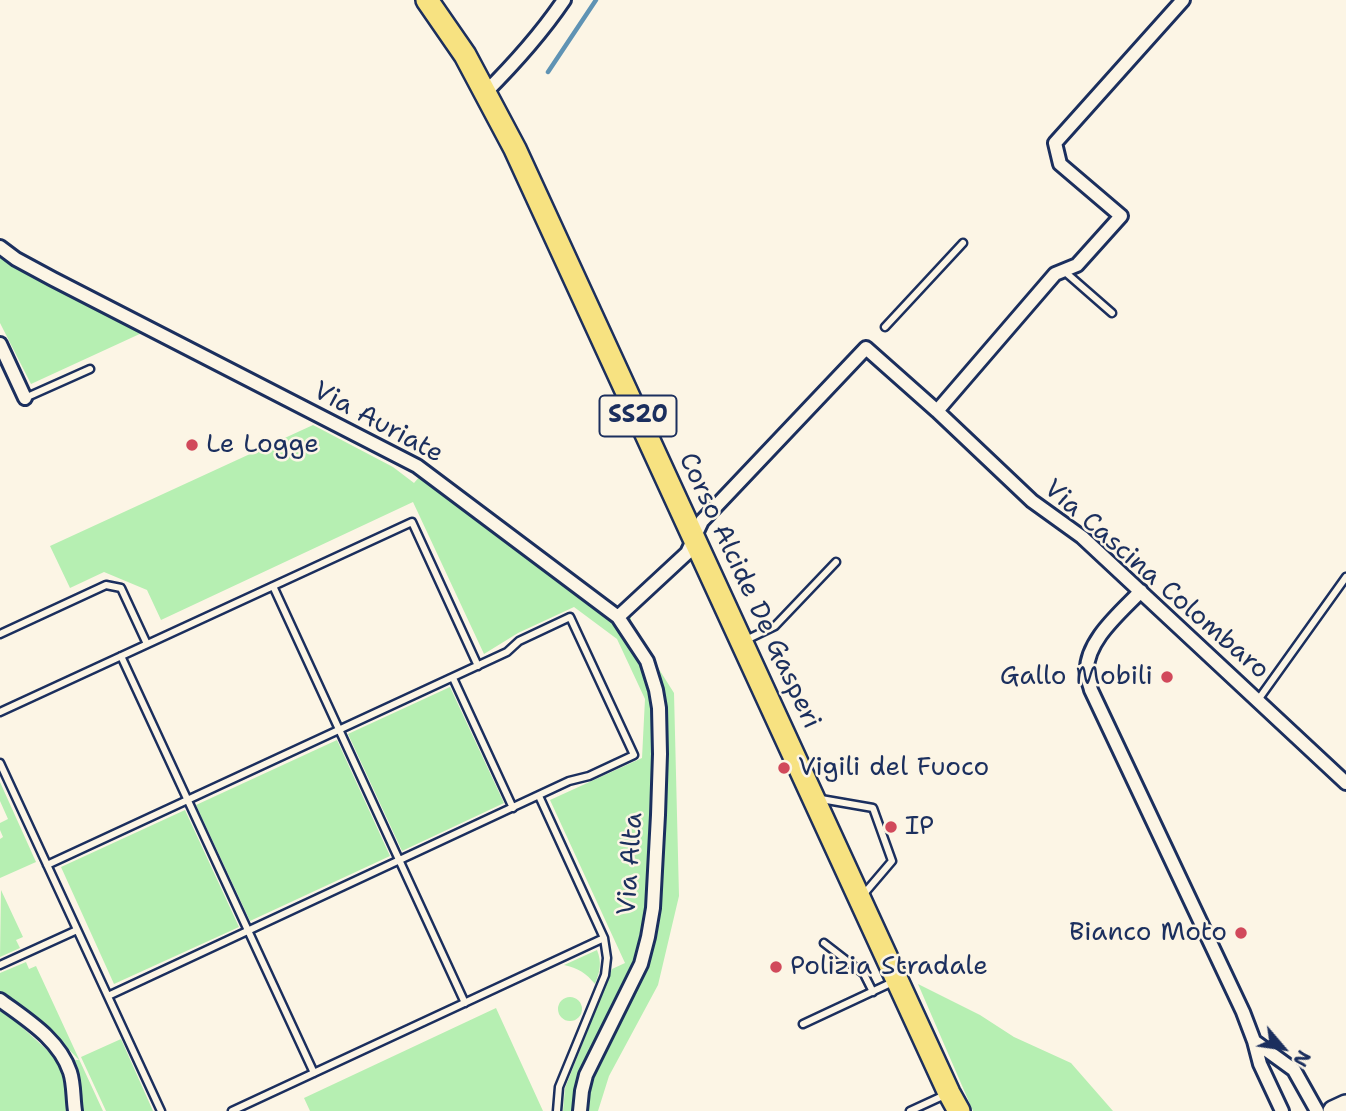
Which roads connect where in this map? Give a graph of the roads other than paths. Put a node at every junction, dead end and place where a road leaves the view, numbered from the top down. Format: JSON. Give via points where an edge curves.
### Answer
{"nodes":[{"id":1,"x":427,"y":0,"type":"edge"},
{"id":2,"x":564,"y":0,"type":"edge"},
{"id":3,"x":1183,"y":0,"type":"edge"},
{"id":4,"x":485,"y":93,"type":"junction"},
{"id":5,"x":963,"y":243,"type":"dead end"},
{"id":6,"x":0,"y":247,"type":"edge"},
{"id":7,"x":1063,"y":270,"type":"junction"},
{"id":8,"x":1112,"y":313,"type":"dead end"},
{"id":9,"x":885,"y":327,"type":"dead end"},
{"id":10,"x":0,"y":344,"type":"edge"},
{"id":11,"x":90,"y":369,"type":"dead end"},
{"id":12,"x":25,"y":398,"type":"joint"},
{"id":13,"x":937,"y":411,"type":"junction"},
{"id":14,"x":694,"y":539,"type":"junction"},
{"id":15,"x":836,"y":562,"type":"dead end"},
{"id":16,"x":1346,"y":578,"type":"edge"},
{"id":17,"x":273,"y":586,"type":"junction"},
{"id":18,"x":1141,"y":592,"type":"junction"},
{"id":19,"x":618,"y":617,"type":"junction"},
{"id":20,"x":0,"y":634,"type":"edge"},
{"id":21,"x":741,"y":642,"type":"junction"},
{"id":22,"x":147,"y":644,"type":"junction"},
{"id":23,"x":121,"y":656,"type":"junction"},
{"id":24,"x":478,"y":666,"type":"junction"},
{"id":25,"x":453,"y":678,"type":"junction"},
{"id":26,"x":1258,"y":700,"type":"junction"},
{"id":27,"x":0,"y":712,"type":"edge"},
{"id":28,"x":339,"y":730,"type":"junction"},
{"id":29,"x":0,"y":763,"type":"edge"},
{"id":30,"x":1346,"y":783,"type":"edge"},
{"id":31,"x":539,"y":796,"type":"junction"},
{"id":32,"x":813,"y":798,"type":"junction"},
{"id":33,"x":188,"y":800,"type":"junction"},
{"id":34,"x":513,"y":808,"type":"junction"},
{"id":35,"x":400,"y":861,"type":"junction"},
{"id":36,"x":47,"y":865,"type":"junction"},
{"id":37,"x":859,"y":899,"type":"junction"},
{"id":38,"x":77,"y":930,"type":"junction"},
{"id":39,"x":248,"y":931,"type":"junction"},
{"id":40,"x":604,"y":938,"type":"junction"},
{"id":41,"x":824,"y":943,"type":"dead end"},
{"id":42,"x":0,"y":965,"type":"edge"},
{"id":43,"x":897,"y":981,"type":"junction"},
{"id":44,"x":873,"y":992,"type":"junction"},
{"id":45,"x":108,"y":996,"type":"junction"},
{"id":46,"x":0,"y":1000,"type":"edge"},
{"id":47,"x":465,"y":1003,"type":"junction"},
{"id":48,"x":803,"y":1024,"type":"dead end"},
{"id":49,"x":1254,"y":1041,"type":"junction"},
{"id":50,"x":314,"y":1073,"type":"junction"},
{"id":51,"x":954,"y":1104,"type":"edge"},
{"id":52,"x":1346,"y":1105,"type":"edge"},
{"id":53,"x":75,"y":1111,"type":"edge"},
{"id":54,"x":161,"y":1111,"type":"edge"},
{"id":55,"x":232,"y":1111,"type":"edge"},
{"id":56,"x":557,"y":1111,"type":"edge"},
{"id":57,"x":580,"y":1111,"type":"edge"},
{"id":58,"x":910,"y":1111,"type":"edge"},
{"id":59,"x":1282,"y":1111,"type":"edge"},
{"id":60,"x":1317,"y":1111,"type":"edge"},
{"id":61,"x":1334,"y":1111,"type":"edge"}],
"edges":[{"from":1,"to":4,"type":"main road","name":"Corso Alcide De Gasperi","number":"SS20","via":[[465,54]]},
{"from":2,"to":4,"type":"street","via":[[512,67]]},
{"from":3,"to":7,"type":"street","via":[[1055,143],[1060,163],[1121,216],[1077,265]]},
{"from":4,"to":14,"type":"main road","name":"Corso Alcide De Gasperi","number":"SS20"},
{"from":5,"to":9,"type":"lane"},
{"from":6,"to":19,"type":"street","name":"Via Auriate","via":[[53,279],[417,466]]},
{"from":7,"to":8,"type":"lane"},
{"from":7,"to":13,"type":"street"},
{"from":10,"to":12,"type":"street"},
{"from":11,"to":12,"type":"lane"},
{"from":13,"to":14,"type":"street","name":"Via Cascina Colombaro","via":[[868,346],[702,521]]},
{"from":13,"to":18,"type":"street","name":"Via Cascina Colombaro","via":[[1032,501],[1082,537]]},
{"from":14,"to":19,"type":"street","via":[[687,553]]},
{"from":14,"to":21,"type":"main road","name":"Corso Alcide De Gasperi","number":"SS20"},
{"from":15,"to":21,"type":"lane","via":[[775,626]]},
{"from":16,"to":26,"type":"lane"},
{"from":17,"to":22,"type":"lane"},
{"from":17,"to":24,"type":"lane","via":[[412,522]]},
{"from":17,"to":28,"type":"lane"},
{"from":18,"to":26,"type":"street","name":"Via Cascina Colombaro"},
{"from":18,"to":49,"type":"street","via":[[1098,637],[1086,672]]},
{"from":19,"to":57,"type":"street","name":"Via Alta","via":[[647,662],[659,708],[653,908],[640,964],[586,1074]]},
{"from":20,"to":22,"type":"lane","via":[[106,585],[121,588]]},
{"from":21,"to":32,"type":"main road","name":"Corso Alcide De Gasperi","number":"SS20"},
{"from":22,"to":23,"type":"lane"},
{"from":23,"to":27,"type":"lane"},
{"from":23,"to":33,"type":"lane"},
{"from":24,"to":25,"type":"lane"},
{"from":24,"to":31,"type":"lane","via":[[570,617],[634,755]]},
{"from":25,"to":28,"type":"lane"},
{"from":25,"to":34,"type":"lane"},
{"from":26,"to":30,"type":"street","name":"Via Cascina Colombaro"},
{"from":28,"to":33,"type":"lane"},
{"from":28,"to":35,"type":"lane"},
{"from":29,"to":36,"type":"lane"},
{"from":31,"to":34,"type":"lane"},
{"from":31,"to":40,"type":"lane"},
{"from":32,"to":37,"type":"main road","name":"Corso Alcide De Gasperi","number":"SS20"},
{"from":32,"to":37,"type":"lane","via":[[873,808],[892,861]]},
{"from":33,"to":36,"type":"lane"},
{"from":33,"to":39,"type":"lane"},
{"from":34,"to":35,"type":"lane"},
{"from":35,"to":39,"type":"lane"},
{"from":35,"to":47,"type":"lane"},
{"from":36,"to":38,"type":"lane"},
{"from":37,"to":43,"type":"main road","name":"Corso Alcide De Gasperi","number":"SS20"},
{"from":38,"to":42,"type":"lane"},
{"from":38,"to":45,"type":"lane"},
{"from":39,"to":45,"type":"lane"},
{"from":39,"to":50,"type":"lane"},
{"from":40,"to":47,"type":"lane"},
{"from":40,"to":56,"type":"lane","via":[[605,975],[559,1087]]},
{"from":41,"to":44,"type":"lane","via":[[864,974]]},
{"from":43,"to":44,"type":"lane"},
{"from":43,"to":51,"type":"main road","name":"Corso Alcide De Gasperi","number":"SS20"},
{"from":44,"to":48,"type":"lane"},
{"from":45,"to":54,"type":"lane"},
{"from":46,"to":53,"type":"street","via":[[60,1050],[70,1074]]},
{"from":47,"to":50,"type":"lane"},
{"from":49,"to":59,"type":"street"},
{"from":49,"to":60,"type":"street","via":[[1294,1070]]},
{"from":50,"to":55,"type":"lane"},
{"from":51,"to":58,"type":"lane"},
{"from":52,"to":61,"type":"main road"}]}
